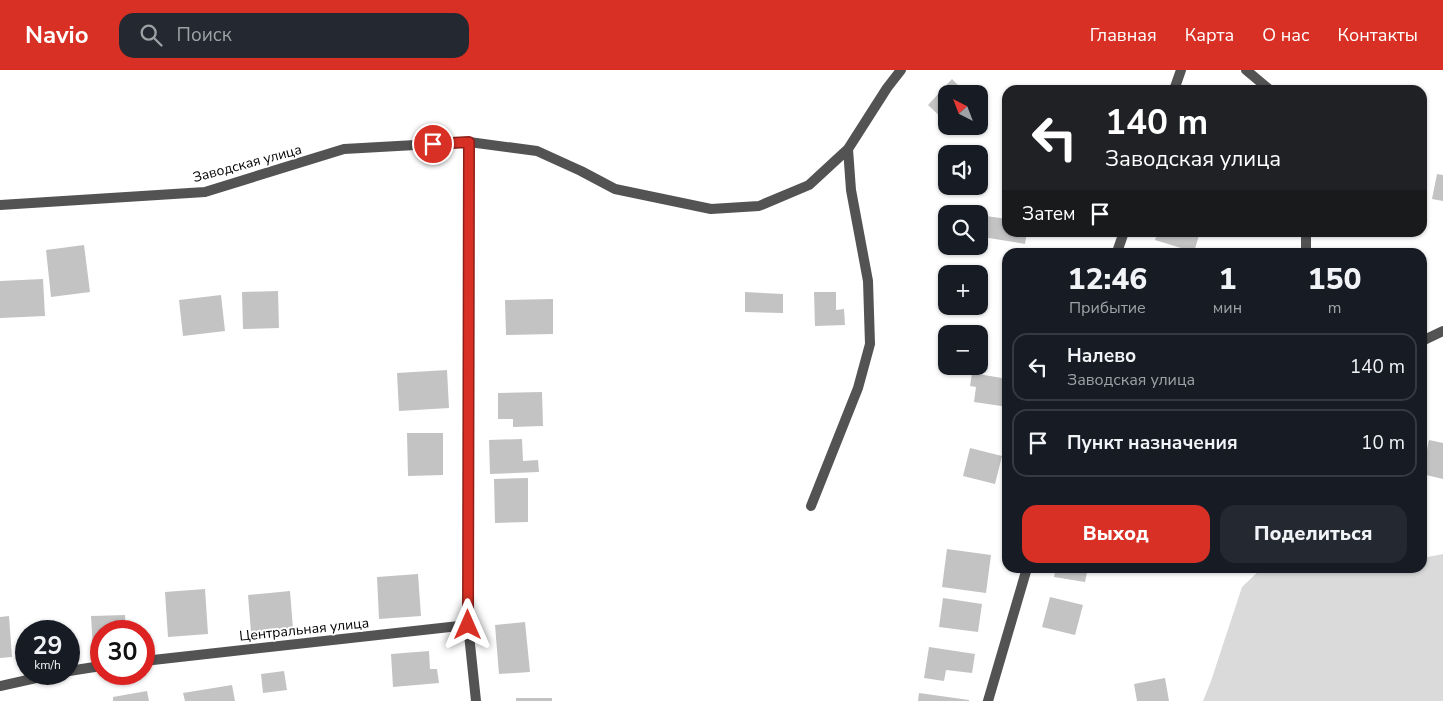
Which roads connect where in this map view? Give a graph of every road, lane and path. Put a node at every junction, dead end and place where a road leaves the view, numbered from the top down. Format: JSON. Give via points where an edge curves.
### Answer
{"nodes":[{"id":1,"x":901,"y":70,"type":"edge"},
{"id":2,"x":1181,"y":70,"type":"edge"},
{"id":3,"x":1246,"y":70,"type":"edge"},
{"id":4,"x":1176,"y":85,"type":"edge"},
{"id":5,"x":1264,"y":85,"type":"edge"},
{"id":6,"x":469,"y":142,"type":"junction"},
{"id":7,"x":848,"y":148,"type":"junction"},
{"id":8,"x":0,"y":205,"type":"edge"},
{"id":9,"x":1443,"y":331,"type":"edge"},
{"id":10,"x":1427,"y":339,"type":"edge"},
{"id":11,"x":811,"y":506,"type":"dead end"},
{"id":12,"x":1026,"y":573,"type":"edge"},
{"id":13,"x":468,"y":625,"type":"junction"},
{"id":14,"x":155,"y":660,"type":"edge"},
{"id":15,"x":15,"y":683,"type":"edge"},
{"id":16,"x":0,"y":686,"type":"edge"},
{"id":17,"x":476,"y":701,"type":"edge"},
{"id":18,"x":988,"y":701,"type":"edge"}],
"edges":[{"from":1,"to":7,"type":"street","name":"Заводская улица"},
{"from":2,"to":4,"type":"street"},
{"from":3,"to":5,"type":"street"},
{"from":6,"to":7,"type":"street","name":"Заводская улица","via":[[537,152],[615,189],[711,209],[759,206],[809,185]]},
{"from":6,"to":8,"type":"street","name":"Заводская улица","via":[[344,149],[205,192]]},
{"from":6,"to":13,"type":"street"},
{"from":7,"to":11,"type":"street","via":[[851,190],[868,281],[870,344],[858,388]]},
{"from":9,"to":10,"type":"street"},
{"from":12,"to":18,"type":"street"},
{"from":13,"to":14,"type":"street","name":"Центральная улица"},
{"from":13,"to":17,"type":"street"},
{"from":15,"to":16,"type":"street"}]}
